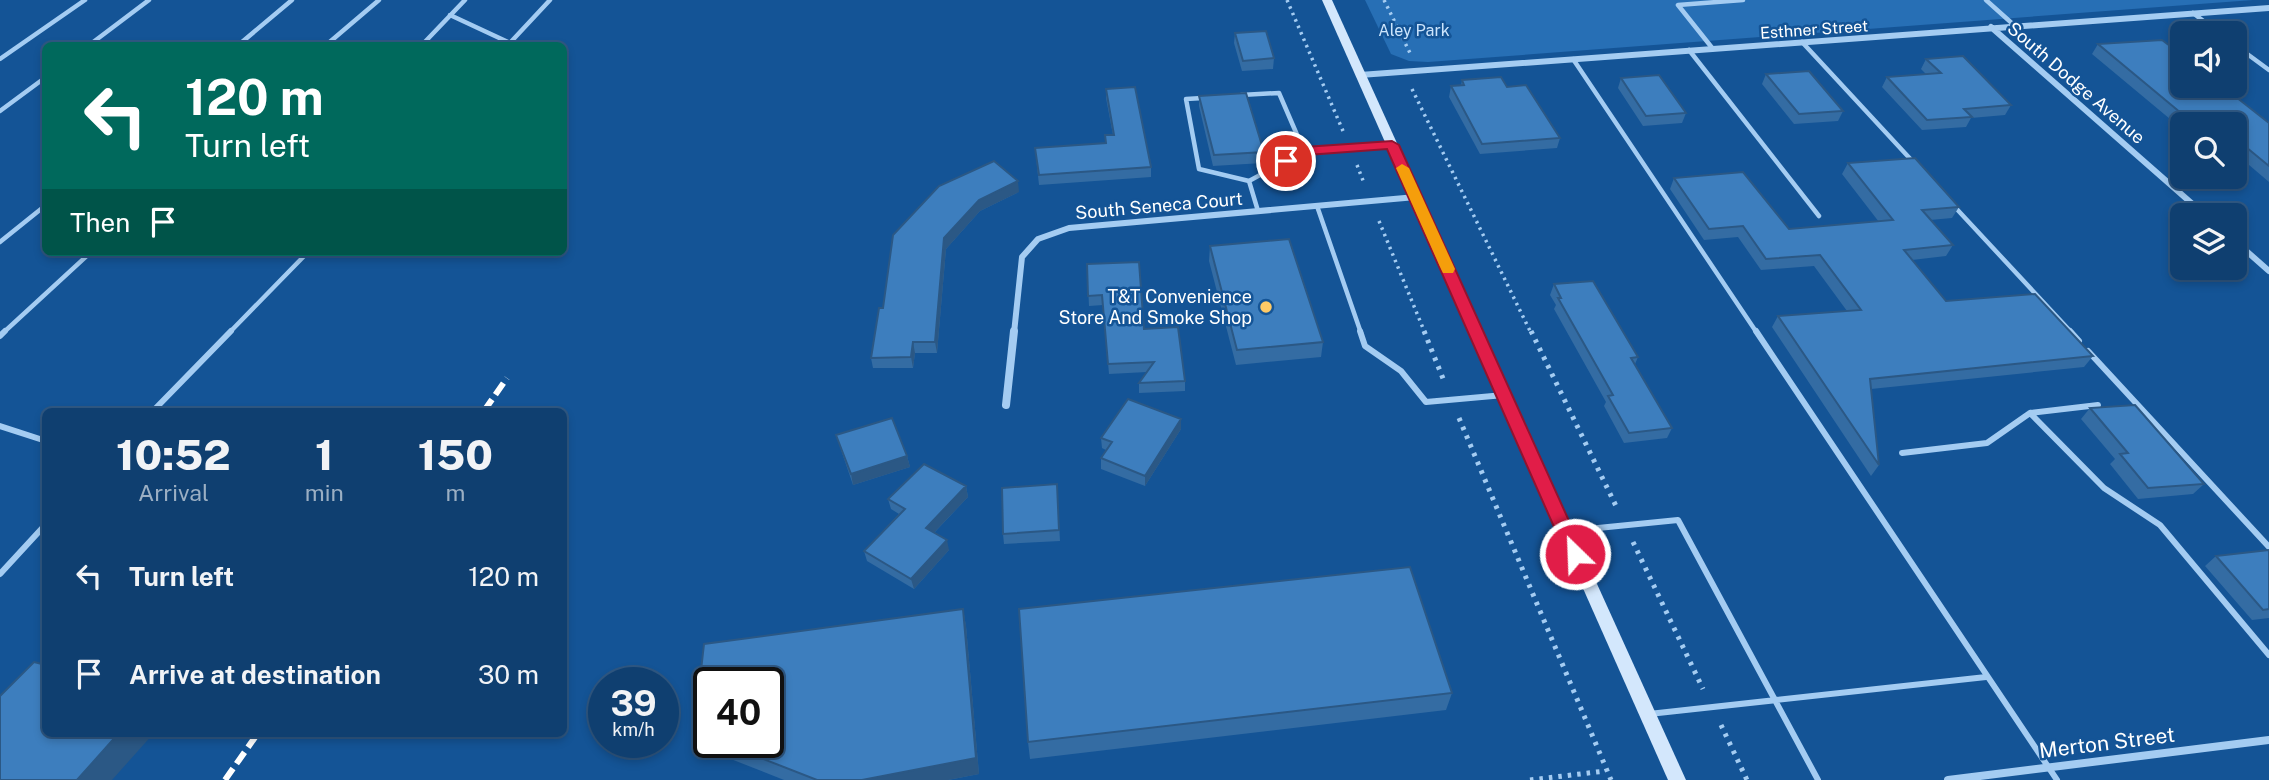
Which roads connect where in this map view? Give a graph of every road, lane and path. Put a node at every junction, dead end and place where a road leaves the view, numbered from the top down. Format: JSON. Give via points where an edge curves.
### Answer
{"nodes":[{"id":1,"x":85,"y":0,"type":"edge"},
{"id":2,"x":149,"y":0,"type":"edge"},
{"id":3,"x":292,"y":0,"type":"edge"},
{"id":4,"x":379,"y":0,"type":"edge"},
{"id":5,"x":465,"y":0,"type":"edge"},
{"id":6,"x":550,"y":0,"type":"edge"},
{"id":7,"x":1326,"y":0,"type":"edge"},
{"id":8,"x":1384,"y":0,"type":"edge"},
{"id":9,"x":1743,"y":0,"type":"edge"},
{"id":10,"x":1986,"y":0,"type":"edge"},
{"id":11,"x":2269,"y":8,"type":"edge"},
{"id":12,"x":2193,"y":13,"type":"junction"},
{"id":13,"x":450,"y":15,"type":"junction"},
{"id":14,"x":2203,"y":21,"type":"edge"},
{"id":15,"x":2015,"y":26,"type":"junction"},
{"id":16,"x":1991,"y":27,"type":"junction"},
{"id":17,"x":93,"y":42,"type":"edge"},
{"id":18,"x":242,"y":42,"type":"edge"},
{"id":19,"x":330,"y":42,"type":"edge"},
{"id":20,"x":425,"y":42,"type":"edge"},
{"id":21,"x":505,"y":42,"type":"edge"},
{"id":22,"x":511,"y":42,"type":"edge"},
{"id":23,"x":1802,"y":42,"type":"junction"},
{"id":24,"x":1713,"y":49,"type":"junction"},
{"id":25,"x":1689,"y":50,"type":"junction"},
{"id":26,"x":2247,"y":54,"type":"edge"},
{"id":27,"x":0,"y":59,"type":"edge"},
{"id":28,"x":1573,"y":59,"type":"junction"},
{"id":29,"x":2269,"y":70,"type":"edge"},
{"id":30,"x":1411,"y":71,"type":"junction"},
{"id":31,"x":1360,"y":75,"type":"junction"},
{"id":32,"x":42,"y":80,"type":"edge"},
{"id":33,"x":1232,"y":96,"type":"edge"},
{"id":34,"x":1209,"y":97,"type":"edge"},
{"id":35,"x":0,"y":111,"type":"edge"},
{"id":36,"x":1392,"y":145,"type":"junction"},
{"id":37,"x":1304,"y":151,"type":"junction"},
{"id":38,"x":1923,"y":173,"type":"edge"},
{"id":39,"x":1249,"y":181,"type":"junction"},
{"id":40,"x":1416,"y":198,"type":"junction"},
{"id":41,"x":1951,"y":203,"type":"edge"},
{"id":42,"x":2191,"y":203,"type":"edge"},
{"id":43,"x":1317,"y":206,"type":"junction"},
{"id":44,"x":42,"y":208,"type":"edge"},
{"id":45,"x":1258,"y":211,"type":"junction"},
{"id":46,"x":1819,"y":216,"type":"dead end"},
{"id":47,"x":0,"y":242,"type":"edge"},
{"id":48,"x":2247,"y":252,"type":"edge"},
{"id":49,"x":87,"y":256,"type":"edge"},
{"id":50,"x":304,"y":256,"type":"edge"},
{"id":51,"x":2269,"y":271,"type":"edge"},
{"id":52,"x":0,"y":336,"type":"edge"},
{"id":53,"x":1504,"y":395,"type":"junction"},
{"id":54,"x":1006,"y":405,"type":"dead end"},
{"id":55,"x":2098,"y":405,"type":"edge"},
{"id":56,"x":156,"y":408,"type":"edge"},
{"id":57,"x":2030,"y":413,"type":"junction"},
{"id":58,"x":0,"y":426,"type":"edge"},
{"id":59,"x":42,"y":439,"type":"edge"},
{"id":60,"x":1902,"y":453,"type":"dead end"},
{"id":61,"x":1625,"y":525,"type":"junction"},
{"id":62,"x":42,"y":528,"type":"edge"},
{"id":63,"x":1565,"y":531,"type":"junction"},
{"id":64,"x":2269,"y":547,"type":"edge"},
{"id":65,"x":0,"y":574,"type":"edge"},
{"id":66,"x":2269,"y":655,"type":"edge"},
{"id":67,"x":1986,"y":677,"type":"junction"},
{"id":68,"x":1775,"y":699,"type":"junction"},
{"id":69,"x":1712,"y":707,"type":"junction"},
{"id":70,"x":1647,"y":714,"type":"junction"},
{"id":71,"x":2269,"y":740,"type":"edge"},
{"id":72,"x":2049,"y":768,"type":"junction"},
{"id":73,"x":1606,"y":771,"type":"dead end"},
{"id":74,"x":1530,"y":780,"type":"edge"},
{"id":75,"x":1677,"y":780,"type":"edge"},
{"id":76,"x":1747,"y":780,"type":"edge"},
{"id":77,"x":1818,"y":780,"type":"edge"},
{"id":78,"x":1948,"y":780,"type":"edge"},
{"id":79,"x":2057,"y":780,"type":"edge"}],
"edges":[{"from":1,"to":27,"type":"lane"},
{"from":2,"to":17,"type":"lane"},
{"from":3,"to":18,"type":"lane"},
{"from":4,"to":19,"type":"lane"},
{"from":5,"to":13,"type":"lane"},
{"from":6,"to":22,"type":"lane"},
{"from":7,"to":31,"type":"street"},
{"from":8,"to":30,"type":"path","via":[[1411,54]]},
{"from":9,"to":24,"type":"lane","via":[[1678,5]]},
{"from":10,"to":15,"type":"lane"},
{"from":11,"to":12,"type":"street","name":"Esthner Street"},
{"from":12,"to":14,"type":"lane"},
{"from":12,"to":15,"type":"street","name":"Esthner Street"},
{"from":13,"to":20,"type":"lane"},
{"from":13,"to":21,"type":"lane"},
{"from":15,"to":16,"type":"street","name":"Esthner Street"},
{"from":16,"to":23,"type":"street","name":"Esthner Street"},
{"from":16,"to":42,"type":"street","name":"South Dodge Avenue"},
{"from":23,"to":24,"type":"street","name":"Esthner Street"},
{"from":23,"to":38,"type":"lane"},
{"from":24,"to":25,"type":"street","name":"Esthner Street"},
{"from":25,"to":28,"type":"street","name":"Esthner Street"},
{"from":25,"to":46,"type":"lane"},
{"from":26,"to":29,"type":"lane"},
{"from":28,"to":30,"type":"street","name":"Esthner Street"},
{"from":28,"to":67,"type":"lane"},
{"from":30,"to":31,"type":"street","name":"Esthner Street"},
{"from":30,"to":61,"type":"path","via":[[1412,88]]},
{"from":31,"to":36,"type":"street"},
{"from":32,"to":35,"type":"lane"},
{"from":33,"to":37,"type":"lane","via":[[1279,93]]},
{"from":34,"to":39,"type":"lane","via":[[1186,99],[1199,169]]},
{"from":36,"to":37,"type":"lane"},
{"from":36,"to":40,"type":"street"},
{"from":37,"to":39,"type":"lane"},
{"from":39,"to":45,"type":"lane"},
{"from":40,"to":43,"type":"street","name":"South Seneca Court"},
{"from":40,"to":53,"type":"street"},
{"from":41,"to":64,"type":"lane"},
{"from":43,"to":45,"type":"street","name":"South Seneca Court"},
{"from":43,"to":53,"type":"lane","via":[[1365,346],[1401,371],[1426,402]]},
{"from":44,"to":47,"type":"lane"},
{"from":45,"to":54,"type":"street","name":"South Seneca Court","via":[[1069,228],[1038,239],[1022,257]]},
{"from":48,"to":51,"type":"street"},
{"from":49,"to":52,"type":"lane"},
{"from":50,"to":56,"type":"lane"},
{"from":53,"to":63,"type":"street"},
{"from":55,"to":57,"type":"lane"},
{"from":57,"to":60,"type":"lane","via":[[1987,443]]},
{"from":57,"to":66,"type":"lane","via":[[2104,488],[2160,525]]},
{"from":58,"to":59,"type":"lane"},
{"from":61,"to":63,"type":"lane"},
{"from":61,"to":68,"type":"lane","via":[[1678,520]]},
{"from":61,"to":69,"type":"path"},
{"from":62,"to":65,"type":"lane"},
{"from":63,"to":70,"type":"street"},
{"from":67,"to":68,"type":"lane"},
{"from":67,"to":72,"type":"lane"},
{"from":68,"to":69,"type":"lane"},
{"from":68,"to":77,"type":"lane"},
{"from":69,"to":70,"type":"lane"},
{"from":69,"to":76,"type":"path"},
{"from":70,"to":75,"type":"street"},
{"from":71,"to":72,"type":"street","name":"Merton Street"},
{"from":72,"to":78,"type":"street","name":"Merton Street"},
{"from":72,"to":79,"type":"lane"},
{"from":73,"to":74,"type":"path"}]}
